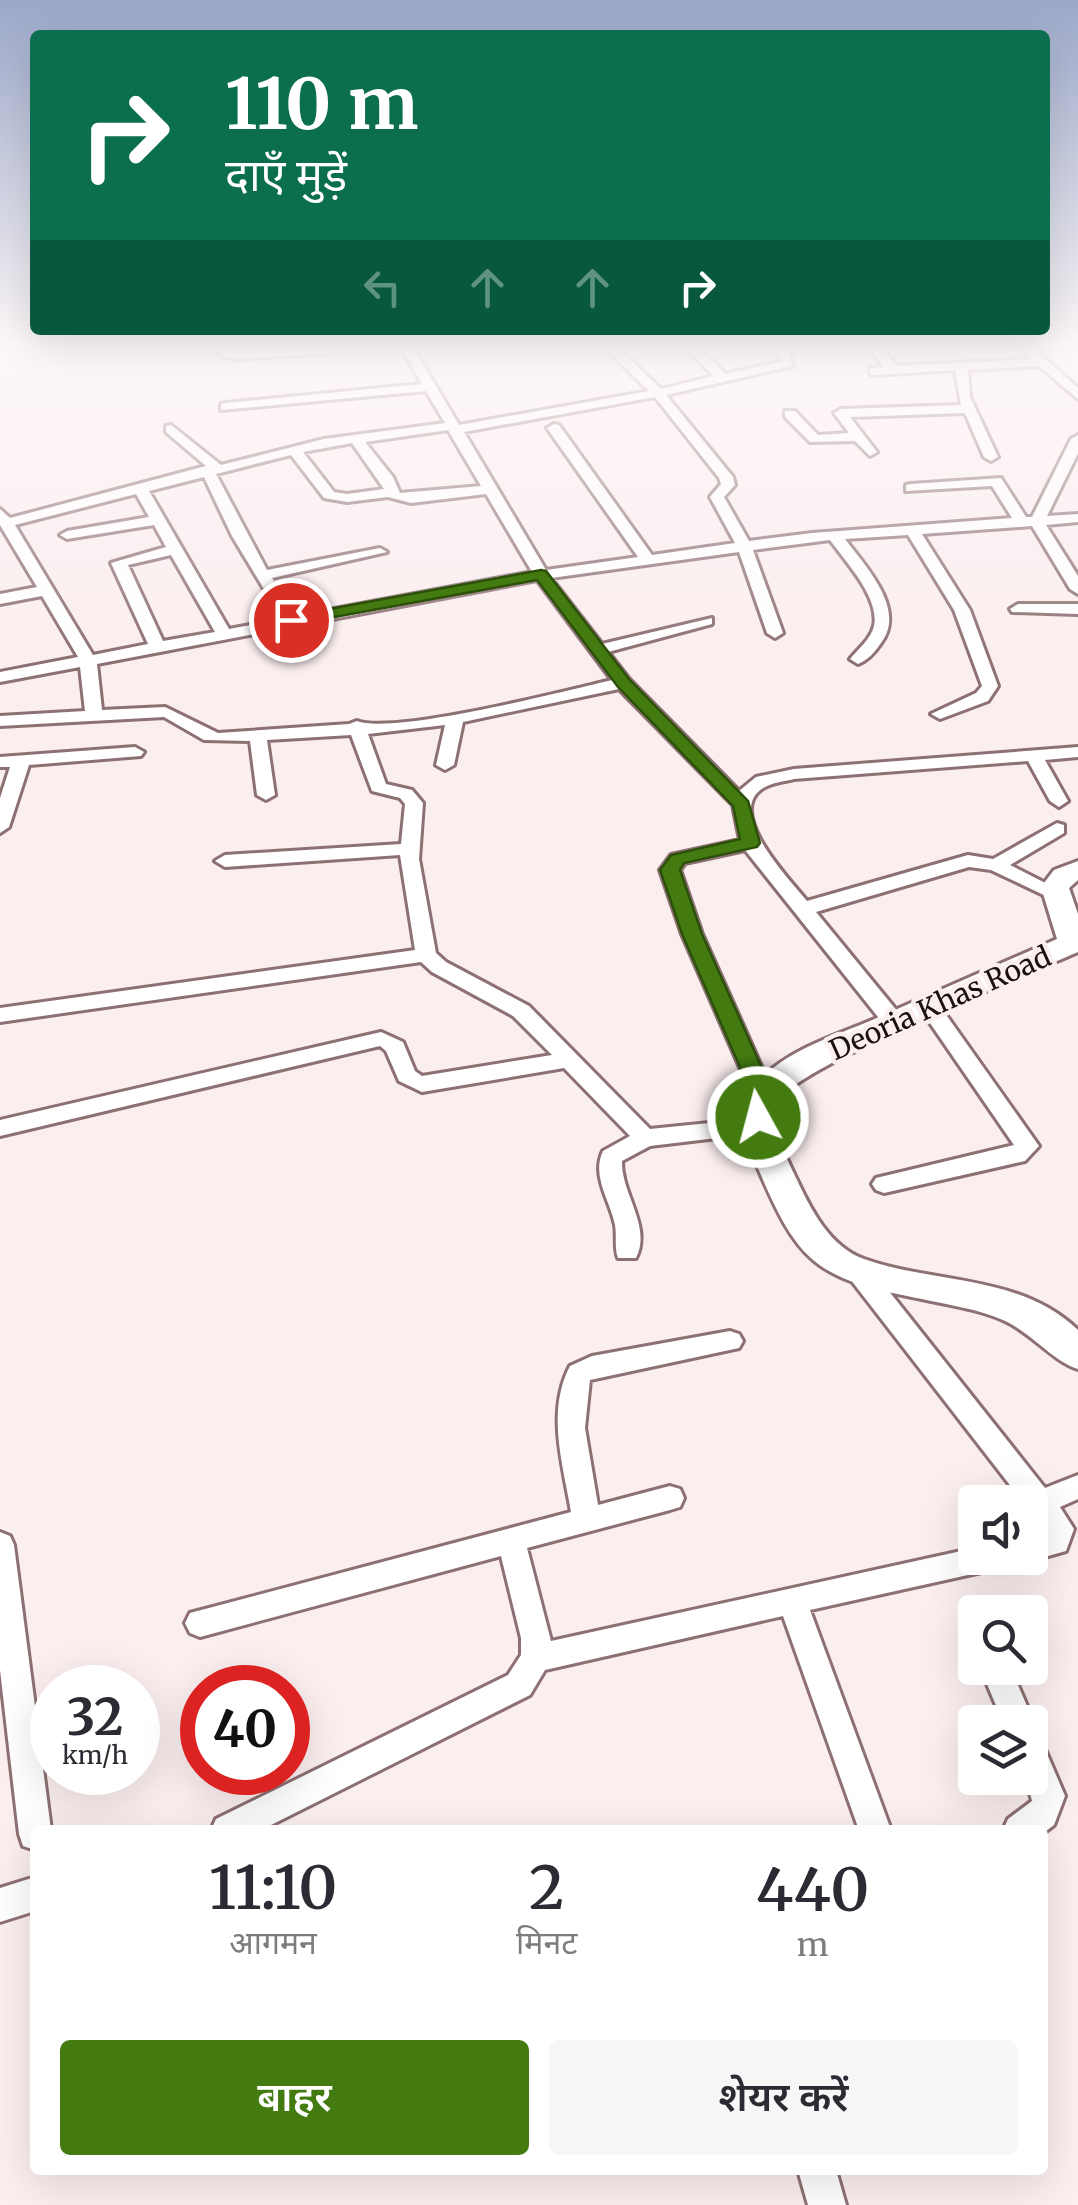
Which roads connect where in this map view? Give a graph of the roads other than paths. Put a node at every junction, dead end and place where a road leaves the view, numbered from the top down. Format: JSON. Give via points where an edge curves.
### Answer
{"nodes":[{"id":1,"x":189,"y":447,"type":"edge"},
{"id":2,"x":310,"y":447,"type":"edge"},
{"id":3,"x":361,"y":447,"type":"edge"},
{"id":4,"x":464,"y":447,"type":"edge"},
{"id":5,"x":567,"y":447,"type":"edge"},
{"id":6,"x":700,"y":447,"type":"edge"},
{"id":7,"x":866,"y":447,"type":"edge"},
{"id":8,"x":986,"y":447,"type":"edge"},
{"id":9,"x":1073,"y":447,"type":"edge"},
{"id":10,"x":294,"y":450,"type":"junction"},
{"id":11,"x":870,"y":452,"type":"dead end"},
{"id":12,"x":991,"y":457,"type":"dead end"},
{"id":13,"x":211,"y":469,"type":"junction"},
{"id":14,"x":139,"y":487,"type":"junction"},
{"id":15,"x":911,"y":488,"type":"dead end"},
{"id":16,"x":490,"y":489,"type":"junction"},
{"id":17,"x":390,"y":492,"type":"junction"},
{"id":18,"x":1078,"y":518,"type":"edge"},
{"id":19,"x":158,"y":520,"type":"junction"},
{"id":20,"x":1029,"y":522,"type":"junction"},
{"id":21,"x":4,"y":523,"type":"edge"},
{"id":22,"x":912,"y":530,"type":"junction"},
{"id":23,"x":67,"y":535,"type":"dead end"},
{"id":24,"x":835,"y":536,"type":"junction"},
{"id":25,"x":745,"y":548,"type":"junction"},
{"id":26,"x":175,"y":549,"type":"junction"},
{"id":27,"x":380,"y":552,"type":"dead end"},
{"id":28,"x":648,"y":560,"type":"junction"},
{"id":29,"x":263,"y":575,"type":"junction"},
{"id":30,"x":541,"y":575,"type":"junction"},
{"id":31,"x":1078,"y":589,"type":"edge"},
{"id":32,"x":47,"y":590,"type":"junction"},
{"id":33,"x":0,"y":599,"type":"edge"},
{"id":34,"x":1018,"y":608,"type":"dead end"},
{"id":35,"x":1078,"y":609,"type":"edge"},
{"id":36,"x":291,"y":620,"type":"junction"},
{"id":37,"x":706,"y":621,"type":"dead end"},
{"id":38,"x":774,"y":633,"type":"dead end"},
{"id":39,"x":224,"y":634,"type":"junction"},
{"id":40,"x":156,"y":646,"type":"junction"},
{"id":41,"x":598,"y":650,"type":"junction"},
{"id":42,"x":858,"y":659,"type":"dead end"},
{"id":43,"x":88,"y":660,"type":"junction"},
{"id":44,"x":0,"y":676,"type":"edge"},
{"id":45,"x":624,"y":683,"type":"junction"},
{"id":46,"x":940,"y":714,"type":"dead end"},
{"id":47,"x":94,"y":716,"type":"junction"},
{"id":48,"x":455,"y":718,"type":"junction"},
{"id":49,"x":0,"y":721,"type":"edge"},
{"id":50,"x":357,"y":726,"type":"junction"},
{"id":51,"x":258,"y":735,"type":"junction"},
{"id":52,"x":136,"y":752,"type":"dead end"},
{"id":53,"x":1078,"y":752,"type":"edge"},
{"id":54,"x":1033,"y":754,"type":"junction"},
{"id":55,"x":21,"y":761,"type":"junction"},
{"id":56,"x":0,"y":762,"type":"edge"},
{"id":57,"x":445,"y":765,"type":"dead end"},
{"id":58,"x":266,"y":795,"type":"dead end"},
{"id":59,"x":1059,"y":802,"type":"dead end"},
{"id":60,"x":742,"y":804,"type":"junction"},
{"id":61,"x":0,"y":827,"type":"edge"},
{"id":62,"x":1057,"y":828,"type":"dead end"},
{"id":63,"x":750,"y":843,"type":"junction"},
{"id":64,"x":408,"y":849,"type":"junction"},
{"id":65,"x":225,"y":861,"type":"dead end"},
{"id":66,"x":996,"y":865,"type":"junction"},
{"id":67,"x":1067,"y":881,"type":"edge"},
{"id":68,"x":804,"y":909,"type":"junction"},
{"id":69,"x":1076,"y":945,"type":"edge"},
{"id":70,"x":426,"y":955,"type":"junction"},
{"id":71,"x":930,"y":1007,"type":"junction"},
{"id":72,"x":0,"y":1015,"type":"edge"},
{"id":73,"x":894,"y":1022,"type":"junction"},
{"id":74,"x":570,"y":1060,"type":"junction"},
{"id":75,"x":761,"y":1110,"type":"junction"},
{"id":76,"x":0,"y":1128,"type":"edge"},
{"id":77,"x":645,"y":1138,"type":"junction"},
{"id":78,"x":884,"y":1184,"type":"dead end"},
{"id":79,"x":627,"y":1252,"type":"dead end"},
{"id":80,"x":860,"y":1272,"type":"junction"},
{"id":81,"x":730,"y":1342,"type":"dead end"},
{"id":82,"x":1078,"y":1354,"type":"edge"},
{"id":83,"x":1027,"y":1485,"type":"edge"},
{"id":84,"x":1078,"y":1487,"type":"edge"},
{"id":85,"x":670,"y":1498,"type":"dead end"},
{"id":86,"x":1048,"y":1499,"type":"edge"},
{"id":87,"x":1048,"y":1513,"type":"edge"},
{"id":88,"x":587,"y":1520,"type":"junction"},
{"id":89,"x":511,"y":1540,"type":"junction"},
{"id":90,"x":1048,"y":1544,"type":"edge"},
{"id":91,"x":0,"y":1545,"type":"edge"},
{"id":92,"x":958,"y":1564,"type":"edge"},
{"id":93,"x":792,"y":1601,"type":"junction"},
{"id":94,"x":200,"y":1623,"type":"dead end"},
{"id":95,"x":536,"y":1658,"type":"junction"},
{"id":96,"x":1048,"y":1793,"type":"edge"},
{"id":97,"x":34,"y":1825,"type":"edge"},
{"id":98,"x":237,"y":1825,"type":"edge"},
{"id":99,"x":873,"y":1825,"type":"edge"},
{"id":100,"x":1029,"y":1825,"type":"edge"},
{"id":101,"x":30,"y":1896,"type":"edge"},
{"id":102,"x":0,"y":1905,"type":"edge"},
{"id":103,"x":818,"y":2175,"type":"edge"},
{"id":104,"x":827,"y":2205,"type":"edge"}],
"edges":[{"from":1,"to":13,"type":"street"},
{"from":2,"to":10,"type":"street"},
{"from":3,"to":17,"type":"street"},
{"from":4,"to":16,"type":"street"},
{"from":5,"to":28,"type":"street"},
{"from":6,"to":25,"type":"street","via":[[728,482],[717,496]]},
{"from":7,"to":11,"type":"street"},
{"from":8,"to":12,"type":"street"},
{"from":9,"to":20,"type":"street"},
{"from":10,"to":13,"type":"street"},
{"from":10,"to":17,"type":"street","via":[[329,495]]},
{"from":13,"to":14,"type":"street"},
{"from":13,"to":29,"type":"street"},
{"from":14,"to":19,"type":"street"},
{"from":14,"to":21,"type":"street"},
{"from":15,"to":20,"type":"street","via":[[996,481]]},
{"from":16,"to":17,"type":"street","via":[[410,499]]},
{"from":16,"to":30,"type":"street"},
{"from":18,"to":20,"type":"street"},
{"from":19,"to":23,"type":"street"},
{"from":19,"to":26,"type":"street"},
{"from":20,"to":22,"type":"street"},
{"from":20,"to":31,"type":"street"},
{"from":21,"to":32,"type":"street"},
{"from":22,"to":24,"type":"street"},
{"from":22,"to":46,"type":"street","via":[[962,610],[990,686],[982,697]]},
{"from":24,"to":25,"type":"street"},
{"from":24,"to":42,"type":"street","via":[[882,614],[880,632]]},
{"from":25,"to":28,"type":"street"},
{"from":25,"to":38,"type":"street"},
{"from":26,"to":39,"type":"street"},
{"from":26,"to":40,"type":"street","via":[[120,563]]},
{"from":27,"to":29,"type":"street"},
{"from":28,"to":30,"type":"street"},
{"from":29,"to":36,"type":"street"},
{"from":30,"to":36,"type":"street"},
{"from":30,"to":41,"type":"street"},
{"from":32,"to":33,"type":"street"},
{"from":32,"to":43,"type":"street"},
{"from":34,"to":35,"type":"street"},
{"from":36,"to":39,"type":"street"},
{"from":37,"to":41,"type":"street"},
{"from":39,"to":40,"type":"street"},
{"from":40,"to":43,"type":"street"},
{"from":41,"to":45,"type":"street"},
{"from":43,"to":44,"type":"street"},
{"from":43,"to":47,"type":"street"},
{"from":45,"to":48,"type":"street"},
{"from":45,"to":60,"type":"street"},
{"from":47,"to":49,"type":"street"},
{"from":47,"to":51,"type":"street","via":[[165,712],[208,738]]},
{"from":48,"to":50,"type":"street"},
{"from":48,"to":57,"type":"street"},
{"from":50,"to":51,"type":"street"},
{"from":50,"to":64,"type":"street","via":[[378,786],[412,798]]},
{"from":51,"to":58,"type":"street"},
{"from":52,"to":55,"type":"street"},
{"from":53,"to":54,"type":"street"},
{"from":54,"to":59,"type":"street"},
{"from":54,"to":60,"type":"street","via":[[794,774],[762,781]]},
{"from":55,"to":56,"type":"street"},
{"from":55,"to":61,"type":"street"},
{"from":60,"to":63,"type":"street"},
{"from":62,"to":66,"type":"street"},
{"from":63,"to":68,"type":"street"},
{"from":63,"to":75,"type":"street","via":[[678,859],[670,870]]},
{"from":64,"to":65,"type":"street"},
{"from":64,"to":70,"type":"street"},
{"from":66,"to":67,"type":"street"},
{"from":66,"to":68,"type":"street","via":[[956,862]]},
{"from":67,"to":69,"type":"street","name":"Deoria Khas Road"},
{"from":68,"to":73,"type":"street"},
{"from":69,"to":71,"type":"street","name":"Deoria Khas Road"},
{"from":70,"to":72,"type":"street"},
{"from":70,"to":74,"type":"street","via":[[521,1011]]},
{"from":71,"to":73,"type":"street","name":"Deoria Khas Road"},
{"from":71,"to":78,"type":"street","via":[[1028,1146],[1018,1155]]},
{"from":73,"to":75,"type":"street","name":"Deoria Khas Road","via":[[798,1067]]},
{"from":74,"to":76,"type":"street","via":[[410,1083],[397,1047],[380,1039]]},
{"from":74,"to":77,"type":"street"},
{"from":75,"to":77,"type":"street"},
{"from":75,"to":80,"type":"street","via":[[800,1223],[830,1258]]},
{"from":77,"to":79,"type":"street","via":[[611,1157],[609,1170],[630,1232]]},
{"from":80,"to":82,"type":"street","via":[[1018,1307]]},
{"from":80,"to":83,"type":"street"},
{"from":81,"to":88,"type":"street","via":[[578,1374],[569,1416]]},
{"from":84,"to":86,"type":"street"},
{"from":85,"to":88,"type":"street"},
{"from":87,"to":90,"type":"street","via":[[1061,1536]]},
{"from":88,"to":89,"type":"street"},
{"from":89,"to":94,"type":"street"},
{"from":89,"to":95,"type":"street"},
{"from":91,"to":97,"type":"street"},
{"from":92,"to":93,"type":"street"},
{"from":93,"to":95,"type":"street"},
{"from":93,"to":99,"type":"street"},
{"from":95,"to":98,"type":"street","via":[[519,1685]]},
{"from":96,"to":100,"type":"street","via":[[1049,1808]]},
{"from":101,"to":102,"type":"street"},
{"from":103,"to":104,"type":"street"}]}
